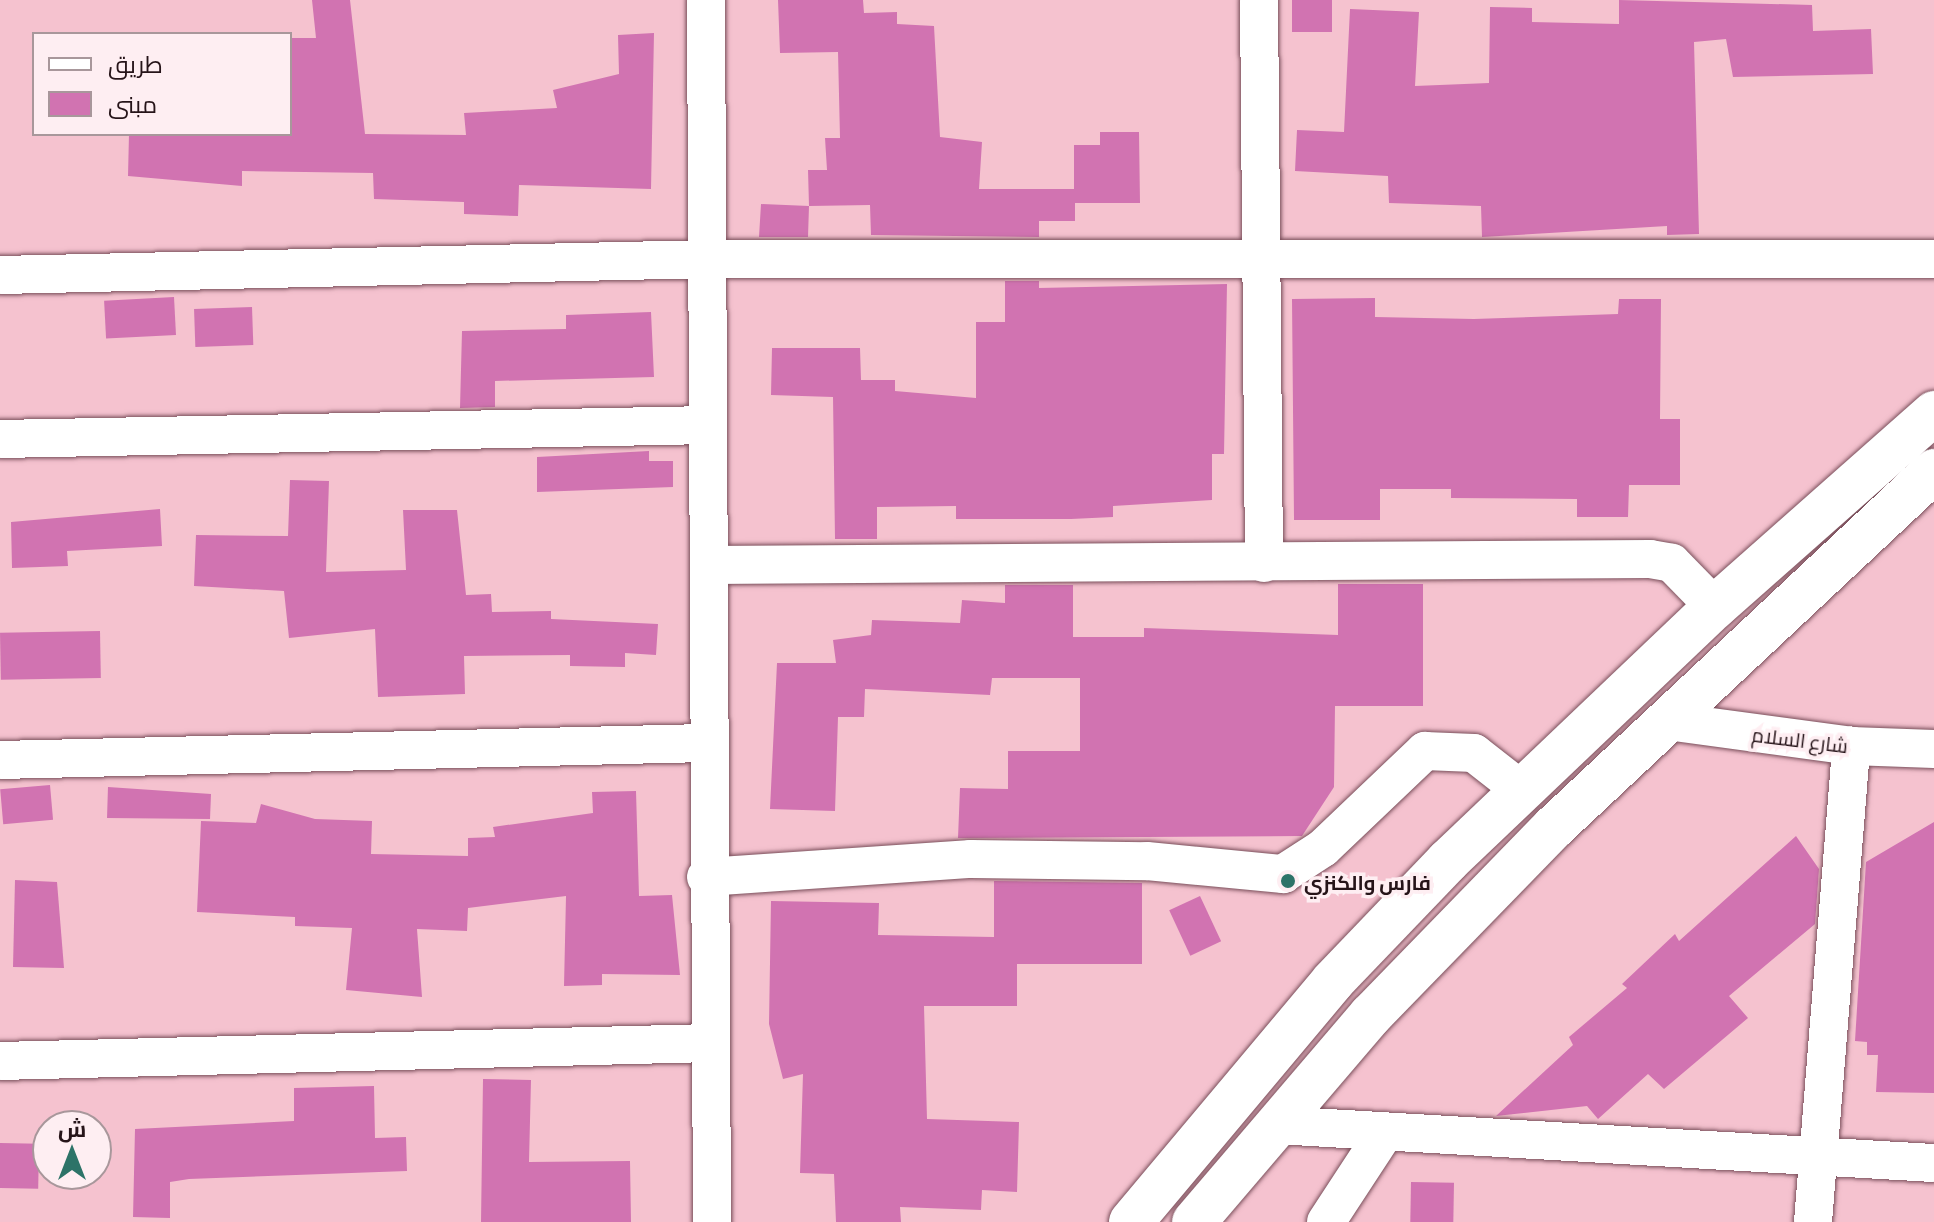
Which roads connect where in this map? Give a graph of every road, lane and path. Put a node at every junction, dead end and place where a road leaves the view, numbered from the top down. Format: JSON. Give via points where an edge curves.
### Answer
{"nodes":[{"id":1,"x":706,"y":0,"type":"edge"},
{"id":2,"x":1259,"y":0,"type":"edge"},
{"id":3,"x":709,"y":259,"type":"junction"},
{"id":4,"x":1934,"y":259,"type":"edge"},
{"id":5,"x":1260,"y":260,"type":"junction"},
{"id":6,"x":0,"y":275,"type":"edge"},
{"id":7,"x":1934,"y":413,"type":"edge"},
{"id":8,"x":708,"y":425,"type":"junction"},
{"id":9,"x":0,"y":439,"type":"edge"},
{"id":10,"x":1934,"y":471,"type":"edge"},
{"id":11,"x":1264,"y":563,"type":"junction"},
{"id":12,"x":709,"y":565,"type":"junction"},
{"id":13,"x":1715,"y":607,"type":"junction"},
{"id":14,"x":1667,"y":721,"type":"junction"},
{"id":15,"x":706,"y":743,"type":"junction"},
{"id":16,"x":1851,"y":746,"type":"junction"},
{"id":17,"x":1934,"y":749,"type":"edge"},
{"id":18,"x":0,"y":760,"type":"edge"},
{"id":19,"x":1520,"y":789,"type":"junction"},
{"id":20,"x":706,"y":877,"type":"junction"},
{"id":21,"x":709,"y":1043,"type":"junction"},
{"id":22,"x":0,"y":1061,"type":"edge"},
{"id":23,"x":1276,"y":1125,"type":"junction"},
{"id":24,"x":1383,"y":1135,"type":"junction"},
{"id":25,"x":1816,"y":1159,"type":"junction"},
{"id":26,"x":1934,"y":1163,"type":"edge"},
{"id":27,"x":712,"y":1222,"type":"edge"},
{"id":28,"x":1131,"y":1222,"type":"edge"},
{"id":29,"x":1194,"y":1222,"type":"edge"},
{"id":30,"x":1326,"y":1222,"type":"edge"},
{"id":31,"x":1813,"y":1222,"type":"edge"}],
"edges":[{"from":1,"to":3,"type":"street"},
{"from":2,"to":5,"type":"street"},
{"from":3,"to":5,"type":"street"},
{"from":3,"to":6,"type":"street"},
{"from":3,"to":8,"type":"street"},
{"from":4,"to":5,"type":"street"},
{"from":5,"to":11,"type":"street"},
{"from":7,"to":13,"type":"main road"},
{"from":8,"to":9,"type":"street"},
{"from":8,"to":12,"type":"street"},
{"from":10,"to":14,"type":"main road"},
{"from":11,"to":12,"type":"street"},
{"from":11,"to":13,"type":"street","via":[[1650,559],[1672,563]]},
{"from":12,"to":15,"type":"street"},
{"from":13,"to":19,"type":"main road"},
{"from":14,"to":16,"type":"street","name":"شارع السلام"},
{"from":14,"to":23,"type":"main road","via":[[1382,1004]]},
{"from":15,"to":18,"type":"street"},
{"from":15,"to":20,"type":"street"},
{"from":16,"to":17,"type":"street","name":"شارع السلام"},
{"from":16,"to":25,"type":"street"},
{"from":19,"to":20,"type":"street","via":[[1474,753],[1425,751],[1323,848],[1283,874],[1147,861],[971,859]]},
{"from":19,"to":28,"type":"main road","via":[[1333,981]]},
{"from":20,"to":21,"type":"street"},
{"from":21,"to":22,"type":"street"},
{"from":21,"to":27,"type":"street"},
{"from":23,"to":24,"type":"street"},
{"from":23,"to":29,"type":"main road"},
{"from":24,"to":25,"type":"street"},
{"from":24,"to":30,"type":"street"},
{"from":25,"to":26,"type":"street"},
{"from":25,"to":31,"type":"street"}]}
